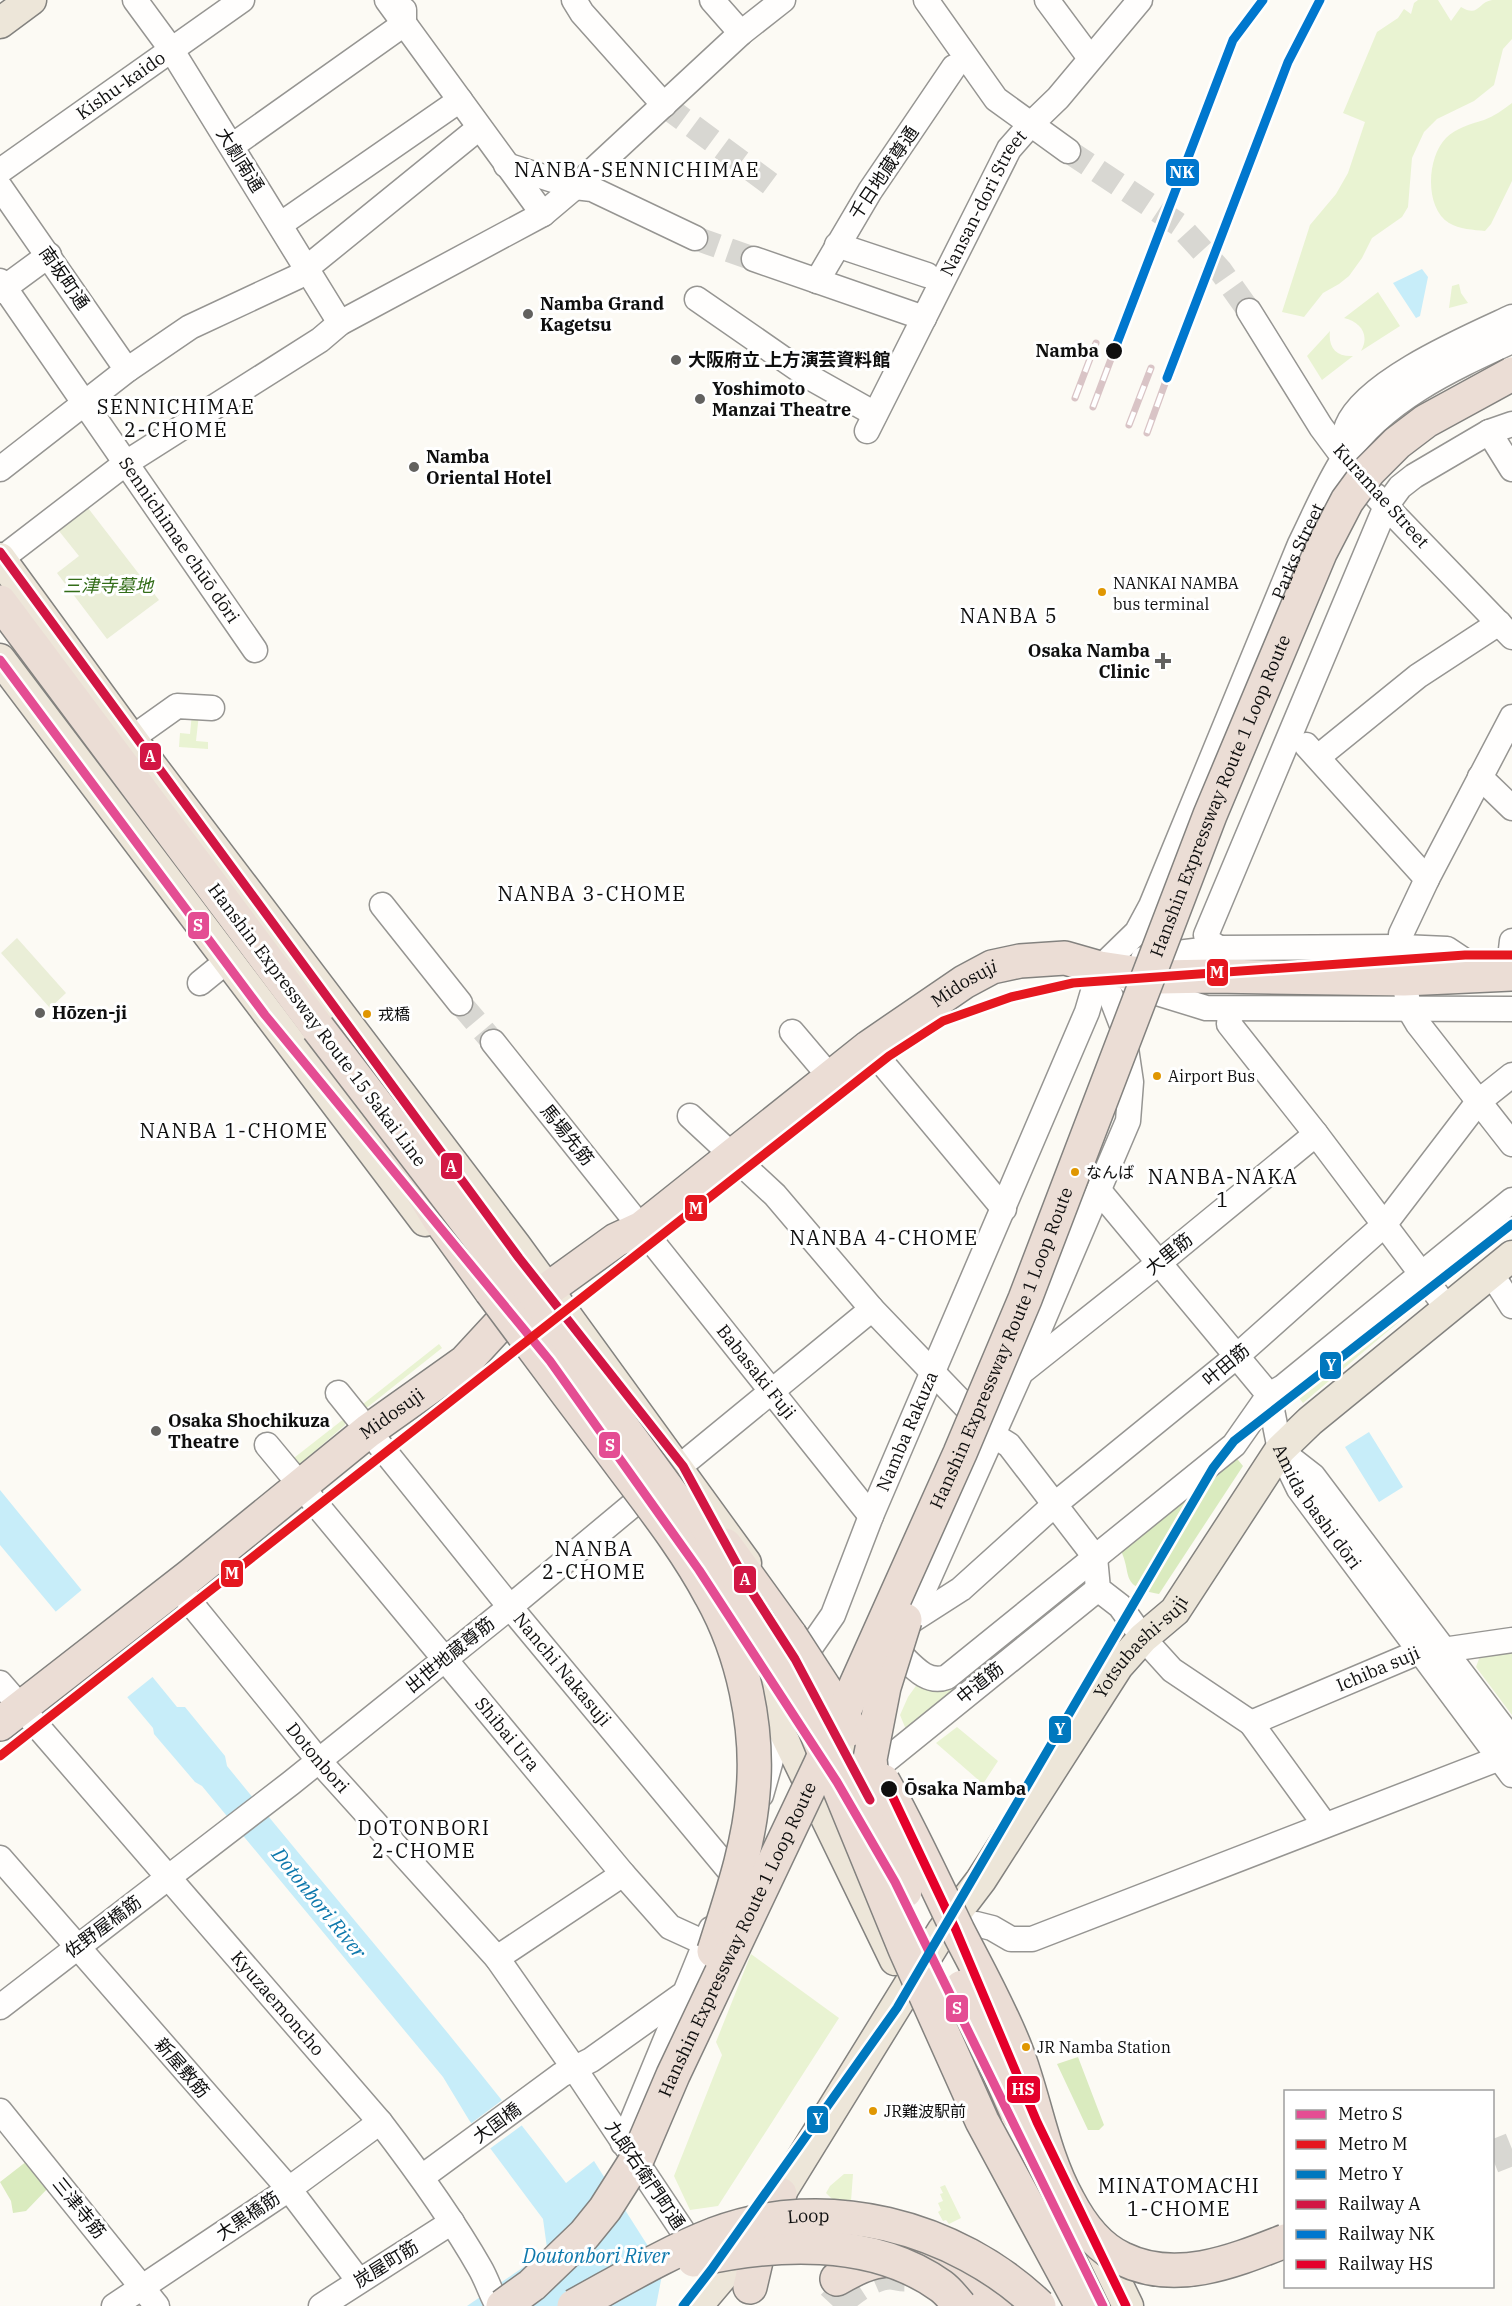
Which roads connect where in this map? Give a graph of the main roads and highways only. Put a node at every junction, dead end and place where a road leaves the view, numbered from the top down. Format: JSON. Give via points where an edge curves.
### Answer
{"nodes":[{"id":1,"x":31,"y":0,"type":"edge"},
{"id":2,"x":0,"y":23,"type":"edge"},
{"id":3,"x":1512,"y":374,"type":"edge"},
{"id":4,"x":0,"y":558,"type":"edge"},
{"id":5,"x":0,"y":602,"type":"edge"},
{"id":6,"x":0,"y":659,"type":"edge"},
{"id":7,"x":1502,"y":975,"type":"edge"},
{"id":8,"x":318,"y":1028,"type":"junction"},
{"id":9,"x":1501,"y":1265,"type":"edge"},
{"id":10,"x":546,"y":1289,"type":"junction"},
{"id":11,"x":501,"y":1323,"type":"junction"},
{"id":12,"x":588,"y":1380,"type":"junction"},
{"id":13,"x":960,"y":1453,"type":"junction"},
{"id":14,"x":11,"y":1716,"type":"edge"},
{"id":15,"x":880,"y":1822,"type":"junction"},
{"id":16,"x":943,"y":1930,"type":"junction"},
{"id":17,"x":908,"y":1989,"type":"junction"},
{"id":18,"x":673,"y":2075,"type":"junction"},
{"id":19,"x":780,"y":2194,"type":"joint"},
{"id":20,"x":1284,"y":2241,"type":"edge"},
{"id":21,"x":1106,"y":2248,"type":"junction"},
{"id":22,"x":837,"y":2278,"type":"dead end"},
{"id":23,"x":738,"y":2280,"type":"joint"},
{"id":24,"x":497,"y":2301,"type":"edge"},
{"id":25,"x":574,"y":2306,"type":"edge"},
{"id":26,"x":587,"y":2306,"type":"edge"},
{"id":27,"x":697,"y":2306,"type":"edge"},
{"id":28,"x":960,"y":2306,"type":"edge"},
{"id":29,"x":995,"y":2306,"type":"edge"},
{"id":30,"x":1039,"y":2306,"type":"edge"},
{"id":31,"x":1067,"y":2306,"type":"edge"},
{"id":32,"x":1083,"y":2306,"type":"edge"},
{"id":33,"x":1128,"y":2306,"type":"edge"}],
"edges":[{"from":1,"to":2,"type":"main road"},
{"from":3,"to":13,"type":"highway","name":"Hanshin Expressway Route 1 Loop Route","bridge":true,"via":[[1426,421],[1397,443],[1349,498],[1320,553],[1210,815],[1025,1299]]},
{"from":4,"to":10,"type":"main road"},
{"from":5,"to":8,"type":"highway","name":"Hanshin Expressway Route 15 Sakai Line"},
{"from":6,"to":11,"type":"main road"},
{"from":7,"to":10,"type":"highway","name":"Midosuji","via":[[1407,994],[1213,976],[1160,977],[1065,958],[992,967],[869,1047],[642,1228],[616,1240]]},
{"from":8,"to":12,"type":"highway","name":"Hanshin Expressway Route 15 Sakai Line","bridge":true},
{"from":8,"to":18,"type":"highway","bridge":true,"via":[[439,1219],[678,1543],[727,1629],[749,1709],[754,1792],[736,1881]]},
{"from":9,"to":16,"type":"main road","name":"Yotsubashi-suji","via":[[1280,1450],[1175,1611],[1118,1666],[981,1880]]},
{"from":10,"to":11,"type":"highway","name":"Midosuji"},
{"from":10,"to":16,"type":"main road","via":[[808,1651],[849,1753]]},
{"from":11,"to":14,"type":"highway","name":"Midosuji","via":[[465,1362],[368,1431]]},
{"from":11,"to":17,"type":"main road","via":[[696,1582],[781,1725]]},
{"from":12,"to":21,"type":"highway","bridge":true,"via":[[729,1551],[790,1635],[878,1771],[1008,2031],[1060,2184],[1080,2219]]},
{"from":12,"to":32,"type":"highway","name":"Hanshin Expressway Route 15 Sakai Line","bridge":true,"via":[[730,1578],[786,1673],[814,1727],[982,2121]]},
{"from":13,"to":15,"type":"highway","bridge":true,"via":[[884,1687],[870,1759]]},
{"from":13,"to":18,"type":"highway","name":"Hanshin Expressway Route 1 Loop Route","bridge":true,"via":[[820,1765]]},
{"from":15,"to":21,"type":"highway","bridge":true,"via":[[943,1946],[1042,2169],[1064,2205]]},
{"from":15,"to":32,"type":"highway","bridge":true},
{"from":16,"to":17,"type":"main road","name":"Yotsubashi-suji"},
{"from":16,"to":33,"type":"main road"},
{"from":17,"to":19,"type":"main road","name":"Yotsubashi-suji"},
{"from":17,"to":31,"type":"main road"},
{"from":18,"to":24,"type":"highway","name":"Hanshin Expressway Route 1 Loop Route","bridge":true,"via":[[638,2157],[605,2209],[532,2285]]},
{"from":19,"to":23,"type":"highway","via":[[760,2244]]},
{"from":20,"to":21,"type":"highway","bridge":true,"via":[[1235,2260],[1180,2271],[1142,2266]]},
{"from":22,"to":29,"type":"highway","bridge":true,"via":[[875,2262],[898,2259],[919,2263],[966,2284]]},
{"from":23,"to":27,"type":"main road"},
{"from":25,"to":30,"type":"highway","name":"Loop","bridge":true,"via":[[717,2233],[774,2220],[820,2217],[895,2225],[931,2237],[996,2270]]},
{"from":26,"to":28,"type":"highway","bridge":true,"via":[[693,2261],[748,2250],[819,2248],[883,2259],[920,2273],[942,2287]]}]}
